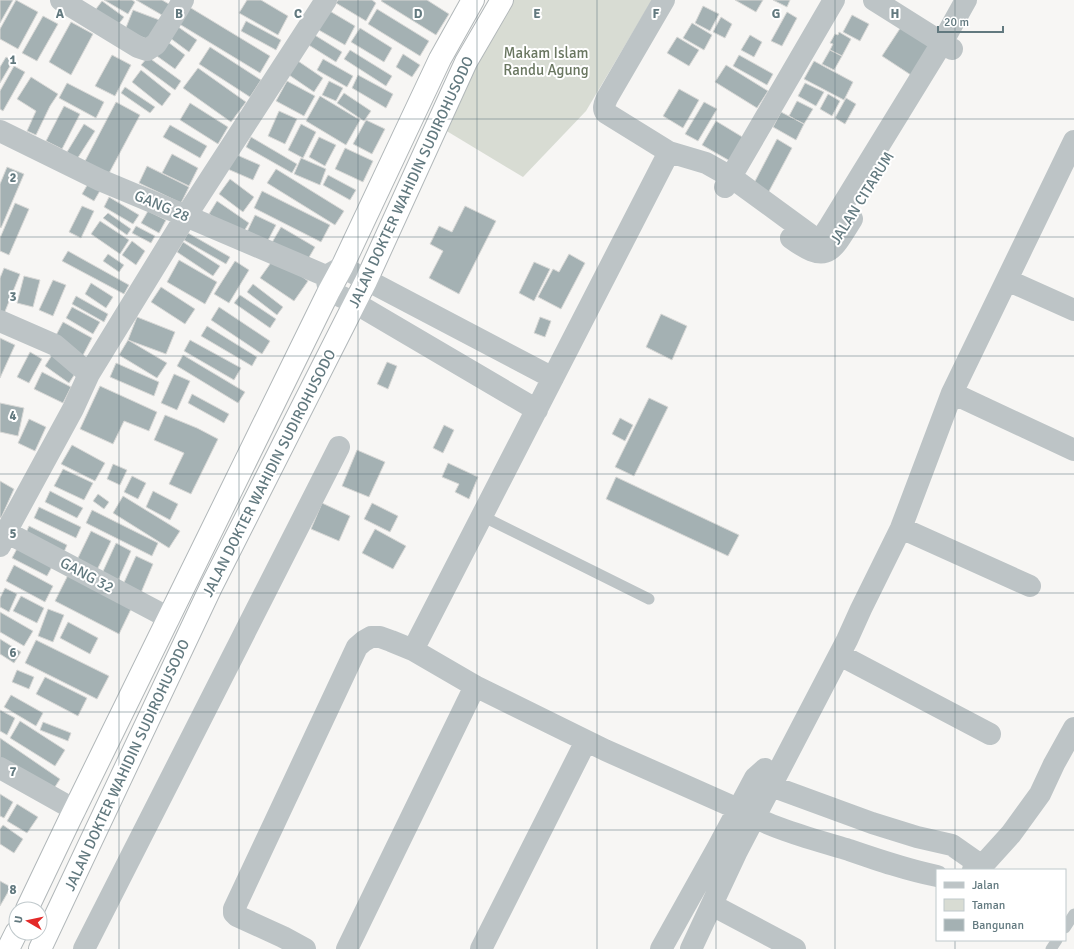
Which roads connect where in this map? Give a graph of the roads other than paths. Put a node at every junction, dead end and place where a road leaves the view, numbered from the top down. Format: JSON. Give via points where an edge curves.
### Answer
{"nodes":[{"id":1,"x":61,"y":0,"type":"edge"},
{"id":2,"x":183,"y":0,"type":"edge"},
{"id":3,"x":326,"y":0,"type":"edge"},
{"id":4,"x":473,"y":0,"type":"edge"},
{"id":5,"x":502,"y":0,"type":"edge"},
{"id":6,"x":664,"y":0,"type":"edge"},
{"id":7,"x":834,"y":0,"type":"edge"},
{"id":8,"x":874,"y":0,"type":"edge"},
{"id":9,"x":966,"y":0,"type":"edge"},
{"id":10,"x":979,"y":0,"type":"edge"},
{"id":11,"x":86,"y":7,"type":"edge"},
{"id":12,"x":947,"y":46,"type":"junction"},
{"id":13,"x":0,"y":131,"type":"edge"},
{"id":14,"x":1074,"y":141,"type":"edge"},
{"id":15,"x":669,"y":152,"type":"junction"},
{"id":16,"x":728,"y":182,"type":"junction"},
{"id":17,"x":186,"y":216,"type":"junction"},
{"id":18,"x":332,"y":278,"type":"junction"},
{"id":19,"x":1007,"y":280,"type":"junction"},
{"id":20,"x":366,"y":281,"type":"junction"},
{"id":21,"x":355,"y":303,"type":"junction"},
{"id":22,"x":1074,"y":310,"type":"edge"},
{"id":23,"x":0,"y":321,"type":"edge"},
{"id":24,"x":463,"y":331,"type":"junction"},
{"id":25,"x":448,"y":357,"type":"junction"},
{"id":26,"x":89,"y":374,"type":"junction"},
{"id":27,"x":553,"y":378,"type":"junction"},
{"id":28,"x":952,"y":393,"type":"junction"},
{"id":29,"x":537,"y":410,"type":"junction"},
{"id":30,"x":339,"y":446,"type":"dead end"},
{"id":31,"x":1074,"y":450,"type":"edge"},
{"id":32,"x":482,"y":516,"type":"junction"},
{"id":33,"x":901,"y":528,"type":"junction"},
{"id":34,"x":3,"y":539,"type":"edge"},
{"id":35,"x":1030,"y":586,"type":"dead end"},
{"id":36,"x":649,"y":599,"type":"dead end"},
{"id":37,"x":169,"y":618,"type":"junction"},
{"id":38,"x":412,"y":650,"type":"junction"},
{"id":39,"x":840,"y":655,"type":"junction"},
{"id":40,"x":475,"y":686,"type":"junction"},
{"id":41,"x":1074,"y":728,"type":"edge"},
{"id":42,"x":990,"y":734,"type":"dead end"},
{"id":43,"x":586,"y":741,"type":"junction"},
{"id":44,"x":0,"y":768,"type":"edge"},
{"id":45,"x":0,"y":781,"type":"edge"},
{"id":46,"x":763,"y":782,"type":"junction"},
{"id":47,"x":746,"y":813,"type":"junction"},
{"id":48,"x":72,"y":814,"type":"junction"},
{"id":49,"x":978,"y":868,"type":"edge"},
{"id":50,"x":936,"y":876,"type":"edge"},
{"id":51,"x":31,"y":901,"type":"edge"},
{"id":52,"x":712,"y":905,"type":"junction"},
{"id":53,"x":1074,"y":914,"type":"edge"},
{"id":54,"x":1066,"y":926,"type":"edge"},
{"id":55,"x":280,"y":943,"type":"edge"},
{"id":56,"x":40,"y":949,"type":"edge"},
{"id":57,"x":84,"y":949,"type":"edge"},
{"id":58,"x":305,"y":949,"type":"edge"},
{"id":59,"x":347,"y":949,"type":"edge"},
{"id":60,"x":481,"y":949,"type":"edge"},
{"id":61,"x":661,"y":949,"type":"edge"},
{"id":62,"x":691,"y":949,"type":"edge"},
{"id":63,"x":795,"y":949,"type":"edge"}],
"edges":[{"from":1,"to":11,"type":"street"},
{"from":2,"to":11,"type":"street","via":[[156,44],[147,50],[138,47]]},
{"from":3,"to":17,"type":"street"},
{"from":4,"to":18,"type":"highway","name":"JALAN DOKTER WAHIDIN SUDIROHUSODO","via":[[440,60]]},
{"from":5,"to":20,"type":"highway","name":"JALAN DOKTER WAHIDIN SUDIROHUSODO","via":[[466,62]]},
{"from":6,"to":15,"type":"street","via":[[605,103],[604,111]]},
{"from":7,"to":16,"type":"street"},
{"from":8,"to":12,"type":"street"},
{"from":9,"to":12,"type":"street"},
{"from":10,"to":12,"type":"street"},
{"from":12,"to":16,"type":"street","via":[[822,236],[813,237],[771,214]]},
{"from":13,"to":17,"type":"street","name":"GANG 28","via":[[100,180]]},
{"from":14,"to":19,"type":"street"},
{"from":15,"to":16,"type":"street"},
{"from":15,"to":27,"type":"street"},
{"from":17,"to":18,"type":"street","name":"GANG 28"},
{"from":17,"to":26,"type":"street"},
{"from":18,"to":20,"type":"street"},
{"from":18,"to":21,"type":"street"},
{"from":18,"to":37,"type":"highway","name":"JALAN DOKTER WAHIDIN SUDIROHUSODO"},
{"from":19,"to":22,"type":"street"},
{"from":19,"to":28,"type":"street"},
{"from":20,"to":21,"type":"highway","name":"JALAN DOKTER WAHIDIN SUDIROHUSODO"},
{"from":20,"to":24,"type":"street"},
{"from":21,"to":25,"type":"street"},
{"from":21,"to":56,"type":"highway","name":"JALAN DOKTER WAHIDIN SUDIROHUSODO","via":[[211,587]]},
{"from":23,"to":26,"type":"street","via":[[55,345]]},
{"from":24,"to":25,"type":"street"},
{"from":24,"to":27,"type":"street"},
{"from":25,"to":29,"type":"street"},
{"from":26,"to":34,"type":"street"},
{"from":27,"to":29,"type":"street"},
{"from":28,"to":31,"type":"street"},
{"from":28,"to":33,"type":"street"},
{"from":29,"to":32,"type":"street"},
{"from":30,"to":57,"type":"street"},
{"from":32,"to":36,"type":"lane"},
{"from":32,"to":38,"type":"street"},
{"from":33,"to":35,"type":"street"},
{"from":33,"to":39,"type":"street"},
{"from":34,"to":37,"type":"street","name":"GANG 32"},
{"from":37,"to":48,"type":"highway","name":"JALAN DOKTER WAHIDIN SUDIROHUSODO"},
{"from":38,"to":40,"type":"street"},
{"from":38,"to":55,"type":"street","via":[[380,637],[364,640],[357,647],[234,909],[237,916]]},
{"from":39,"to":42,"type":"street"},
{"from":39,"to":46,"type":"street","via":[[792,745]]},
{"from":40,"to":43,"type":"street"},
{"from":40,"to":59,"type":"street"},
{"from":41,"to":49,"type":"street","via":[[1040,794],[1011,834]]},
{"from":43,"to":47,"type":"street"},
{"from":43,"to":60,"type":"street"},
{"from":44,"to":48,"type":"street"},
{"from":45,"to":48,"type":"street"},
{"from":46,"to":47,"type":"street"},
{"from":46,"to":49,"type":"street","via":[[872,823],[952,845]]},
{"from":47,"to":50,"type":"street","via":[[794,833]]},
{"from":47,"to":52,"type":"street","via":[[736,852]]},
{"from":47,"to":61,"type":"street"},
{"from":48,"to":51,"type":"highway","name":"JALAN DOKTER WAHIDIN SUDIROHUSODO"},
{"from":52,"to":62,"type":"street"},
{"from":52,"to":63,"type":"street"},
{"from":53,"to":54,"type":"lane"},
{"from":55,"to":58,"type":"street"}]}
